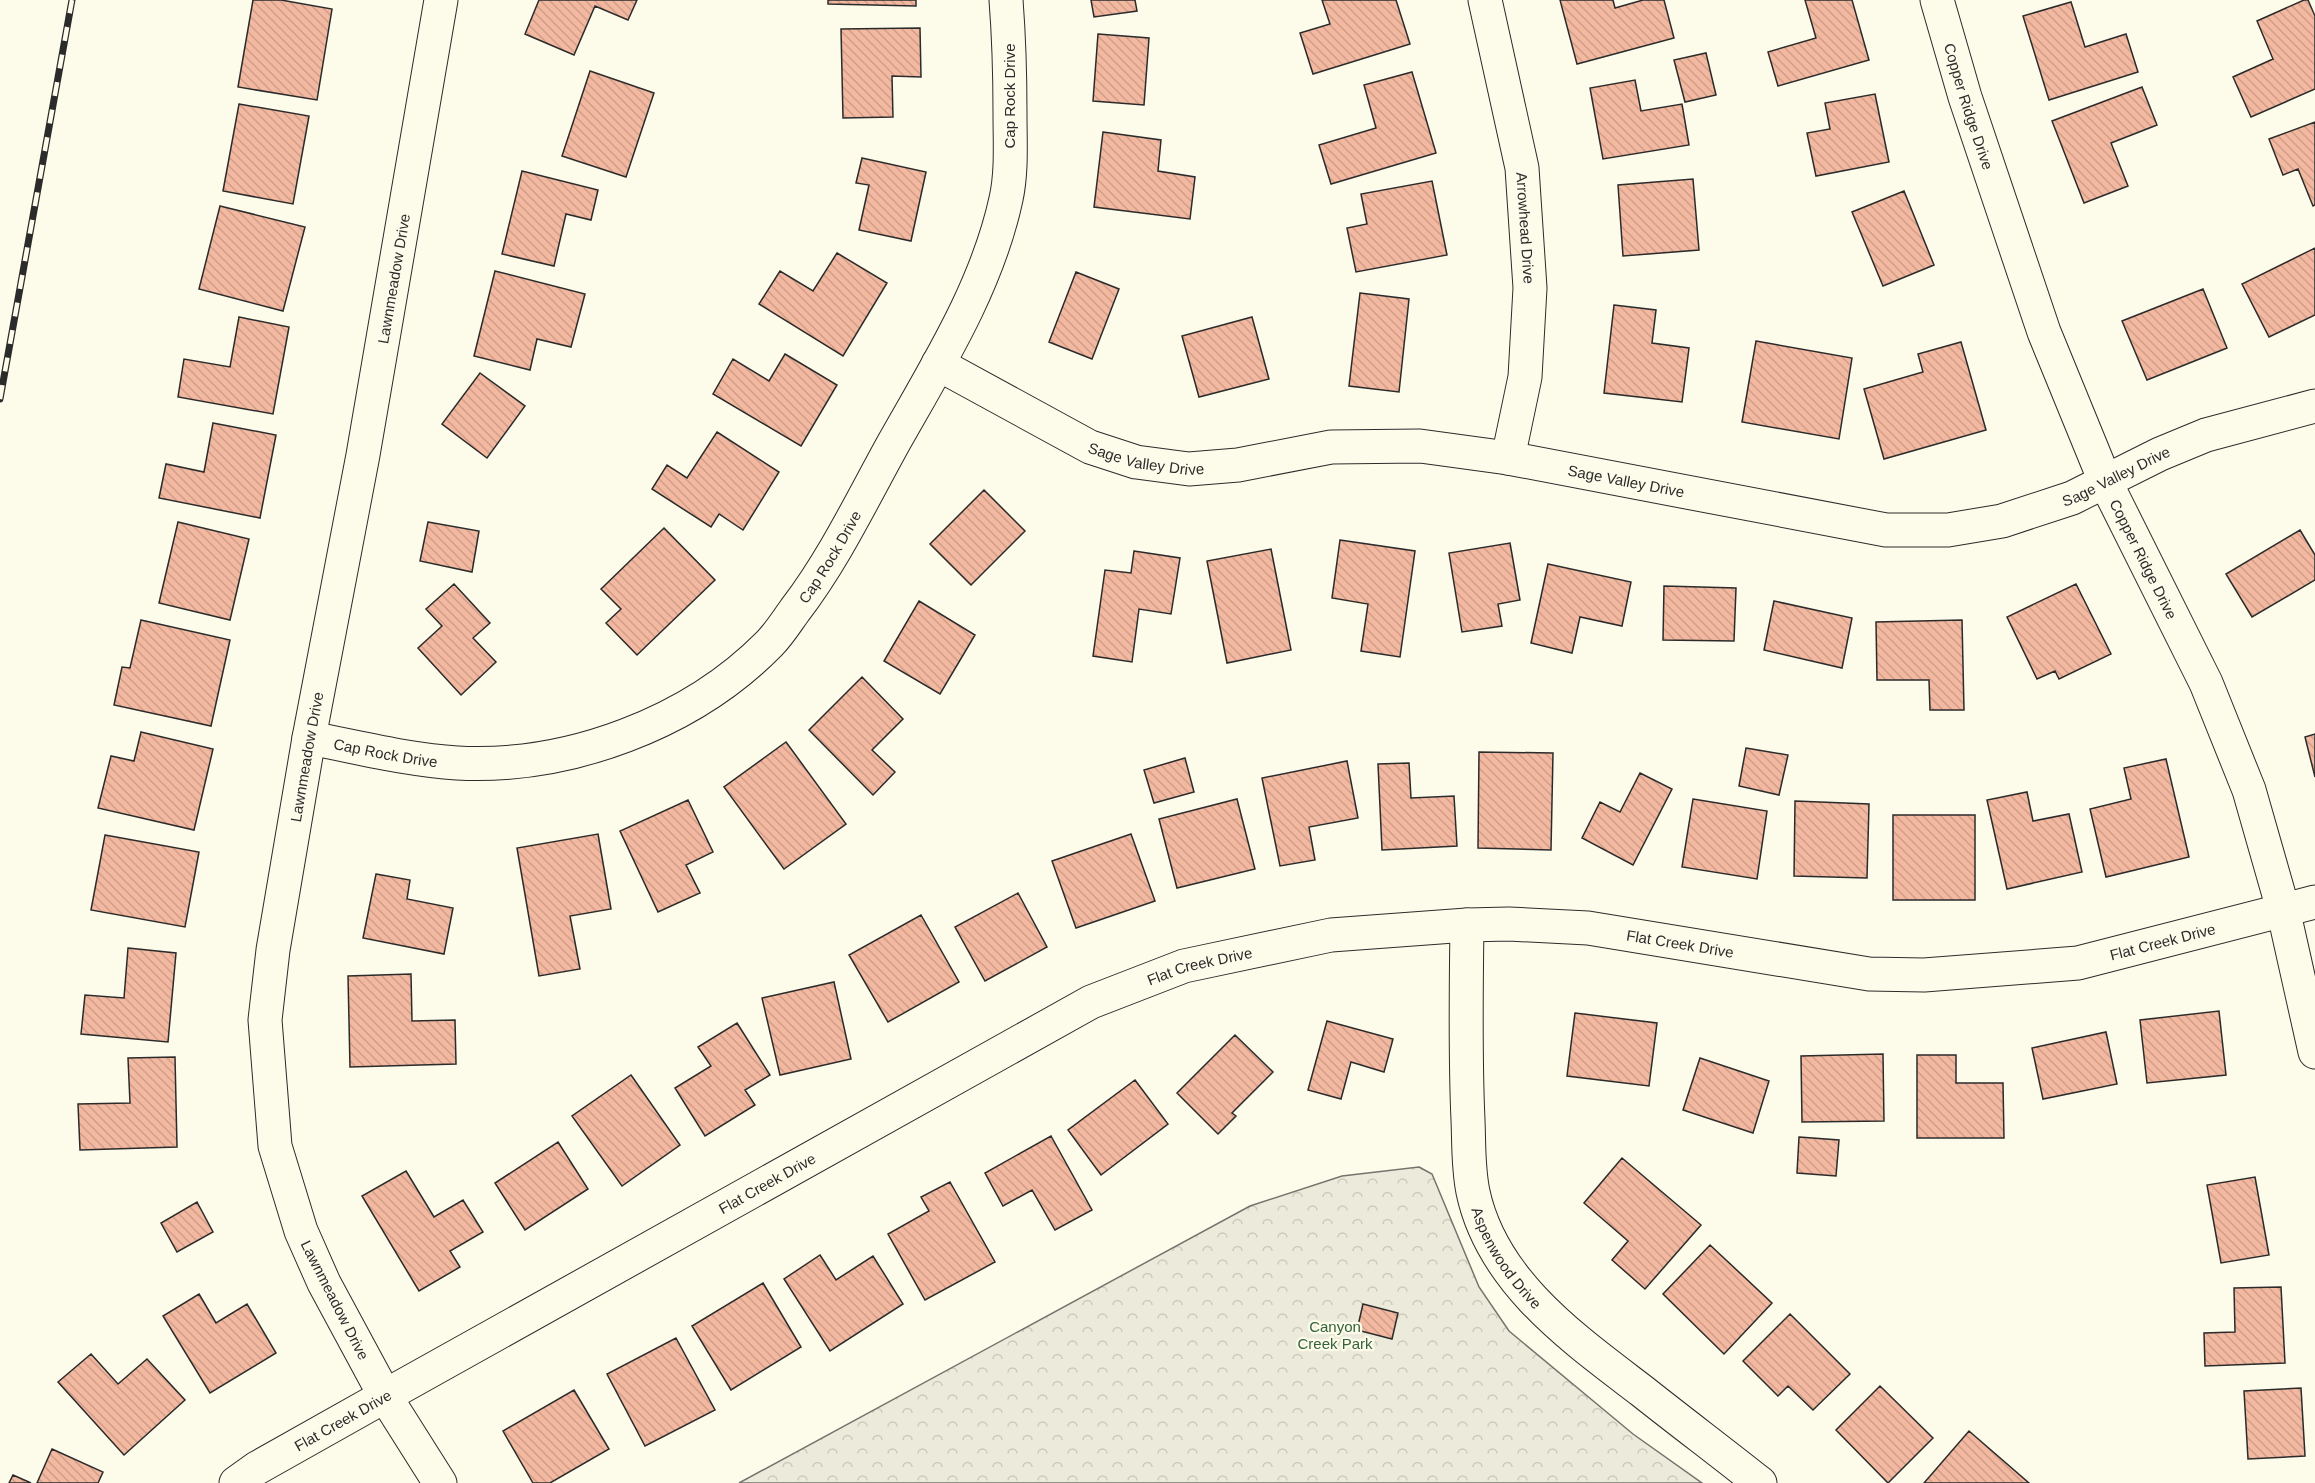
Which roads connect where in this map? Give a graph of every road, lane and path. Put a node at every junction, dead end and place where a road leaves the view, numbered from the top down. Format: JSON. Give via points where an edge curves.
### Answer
{"nodes":[{"id":1,"x":441,"y":0,"type":"edge"},
{"id":2,"x":1006,"y":0,"type":"edge"},
{"id":3,"x":1485,"y":0,"type":"edge"},
{"id":4,"x":1937,"y":0,"type":"edge"},
{"id":5,"x":938,"y":364,"type":"junction"},
{"id":6,"x":2315,"y":406,"type":"edge"},
{"id":7,"x":1509,"y":458,"type":"junction"},
{"id":8,"x":2105,"y":481,"type":"junction"},
{"id":9,"x":309,"y":738,"type":"junction"},
{"id":10,"x":2315,"y":902,"type":"edge"},
{"id":11,"x":2283,"y":909,"type":"junction"},
{"id":12,"x":1467,"y":925,"type":"junction"},
{"id":13,"x":2315,"y":1052,"type":"edge"},
{"id":14,"x":385,"y":1396,"type":"junction"},
{"id":15,"x":236,"y":1483,"type":"edge"},
{"id":16,"x":440,"y":1483,"type":"edge"},
{"id":17,"x":1760,"y":1483,"type":"edge"}],
"edges":[{"from":1,"to":9,"type":"street","name":"Lawnmeadow Drive","via":[[363,456]]},
{"from":2,"to":5,"type":"street","name":"Cap Rock Drive","via":[[1010,148],[1007,195],[996,239],[969,305]]},
{"from":3,"to":7,"type":"street","name":"Arrowhead Drive","via":[[1522,168],[1530,288],[1525,377]]},
{"from":4,"to":8,"type":"street","name":"Copper Ridge Drive","via":[[1965,97],[2044,332]]},
{"from":5,"to":7,"type":"street","name":"Sage Valley Drive","via":[[1090,447],[1136,462],[1189,469],[1238,465],[1331,447],[1420,446]]},
{"from":5,"to":9,"type":"street","name":"Cap Rock Drive","via":[[818,580],[771,642],[720,686],[680,711],[619,740],[516,760],[433,761]]},
{"from":6,"to":8,"type":"street","name":"Sage Valley Drive","via":[[2206,435]]},
{"from":7,"to":8,"type":"street","name":"Sage Valley Drive","via":[[1886,530],[1948,530],[2002,521],[2072,498]]},
{"from":8,"to":11,"type":"street","name":"Copper Ridge Drive","via":[[2229,737]]},
{"from":9,"to":14,"type":"street","name":"Lawnmeadow Drive","via":[[268,987],[267,1067],[275,1146],[301,1231],[324,1284]]},
{"from":10,"to":11,"type":"street","name":"Flat Creek Drive"},
{"from":11,"to":12,"type":"street","name":"Flat Creek Drive","via":[[2078,963],[1924,975],[1869,974],[1588,928]]},
{"from":11,"to":13,"type":"street","name":"Copper Ridge Drive"},
{"from":12,"to":14,"type":"street","name":"Flat Creek Drive","via":[[1331,935],[1184,966],[1091,1002]]},
{"from":12,"to":17,"type":"street","name":"Aspenwood Drive","via":[[1468,1153],[1481,1220],[1500,1259],[1561,1328]]},
{"from":14,"to":15,"type":"street","name":"Flat Creek Drive"},
{"from":14,"to":16,"type":"street","name":"Lawnmeadow Drive"}]}
